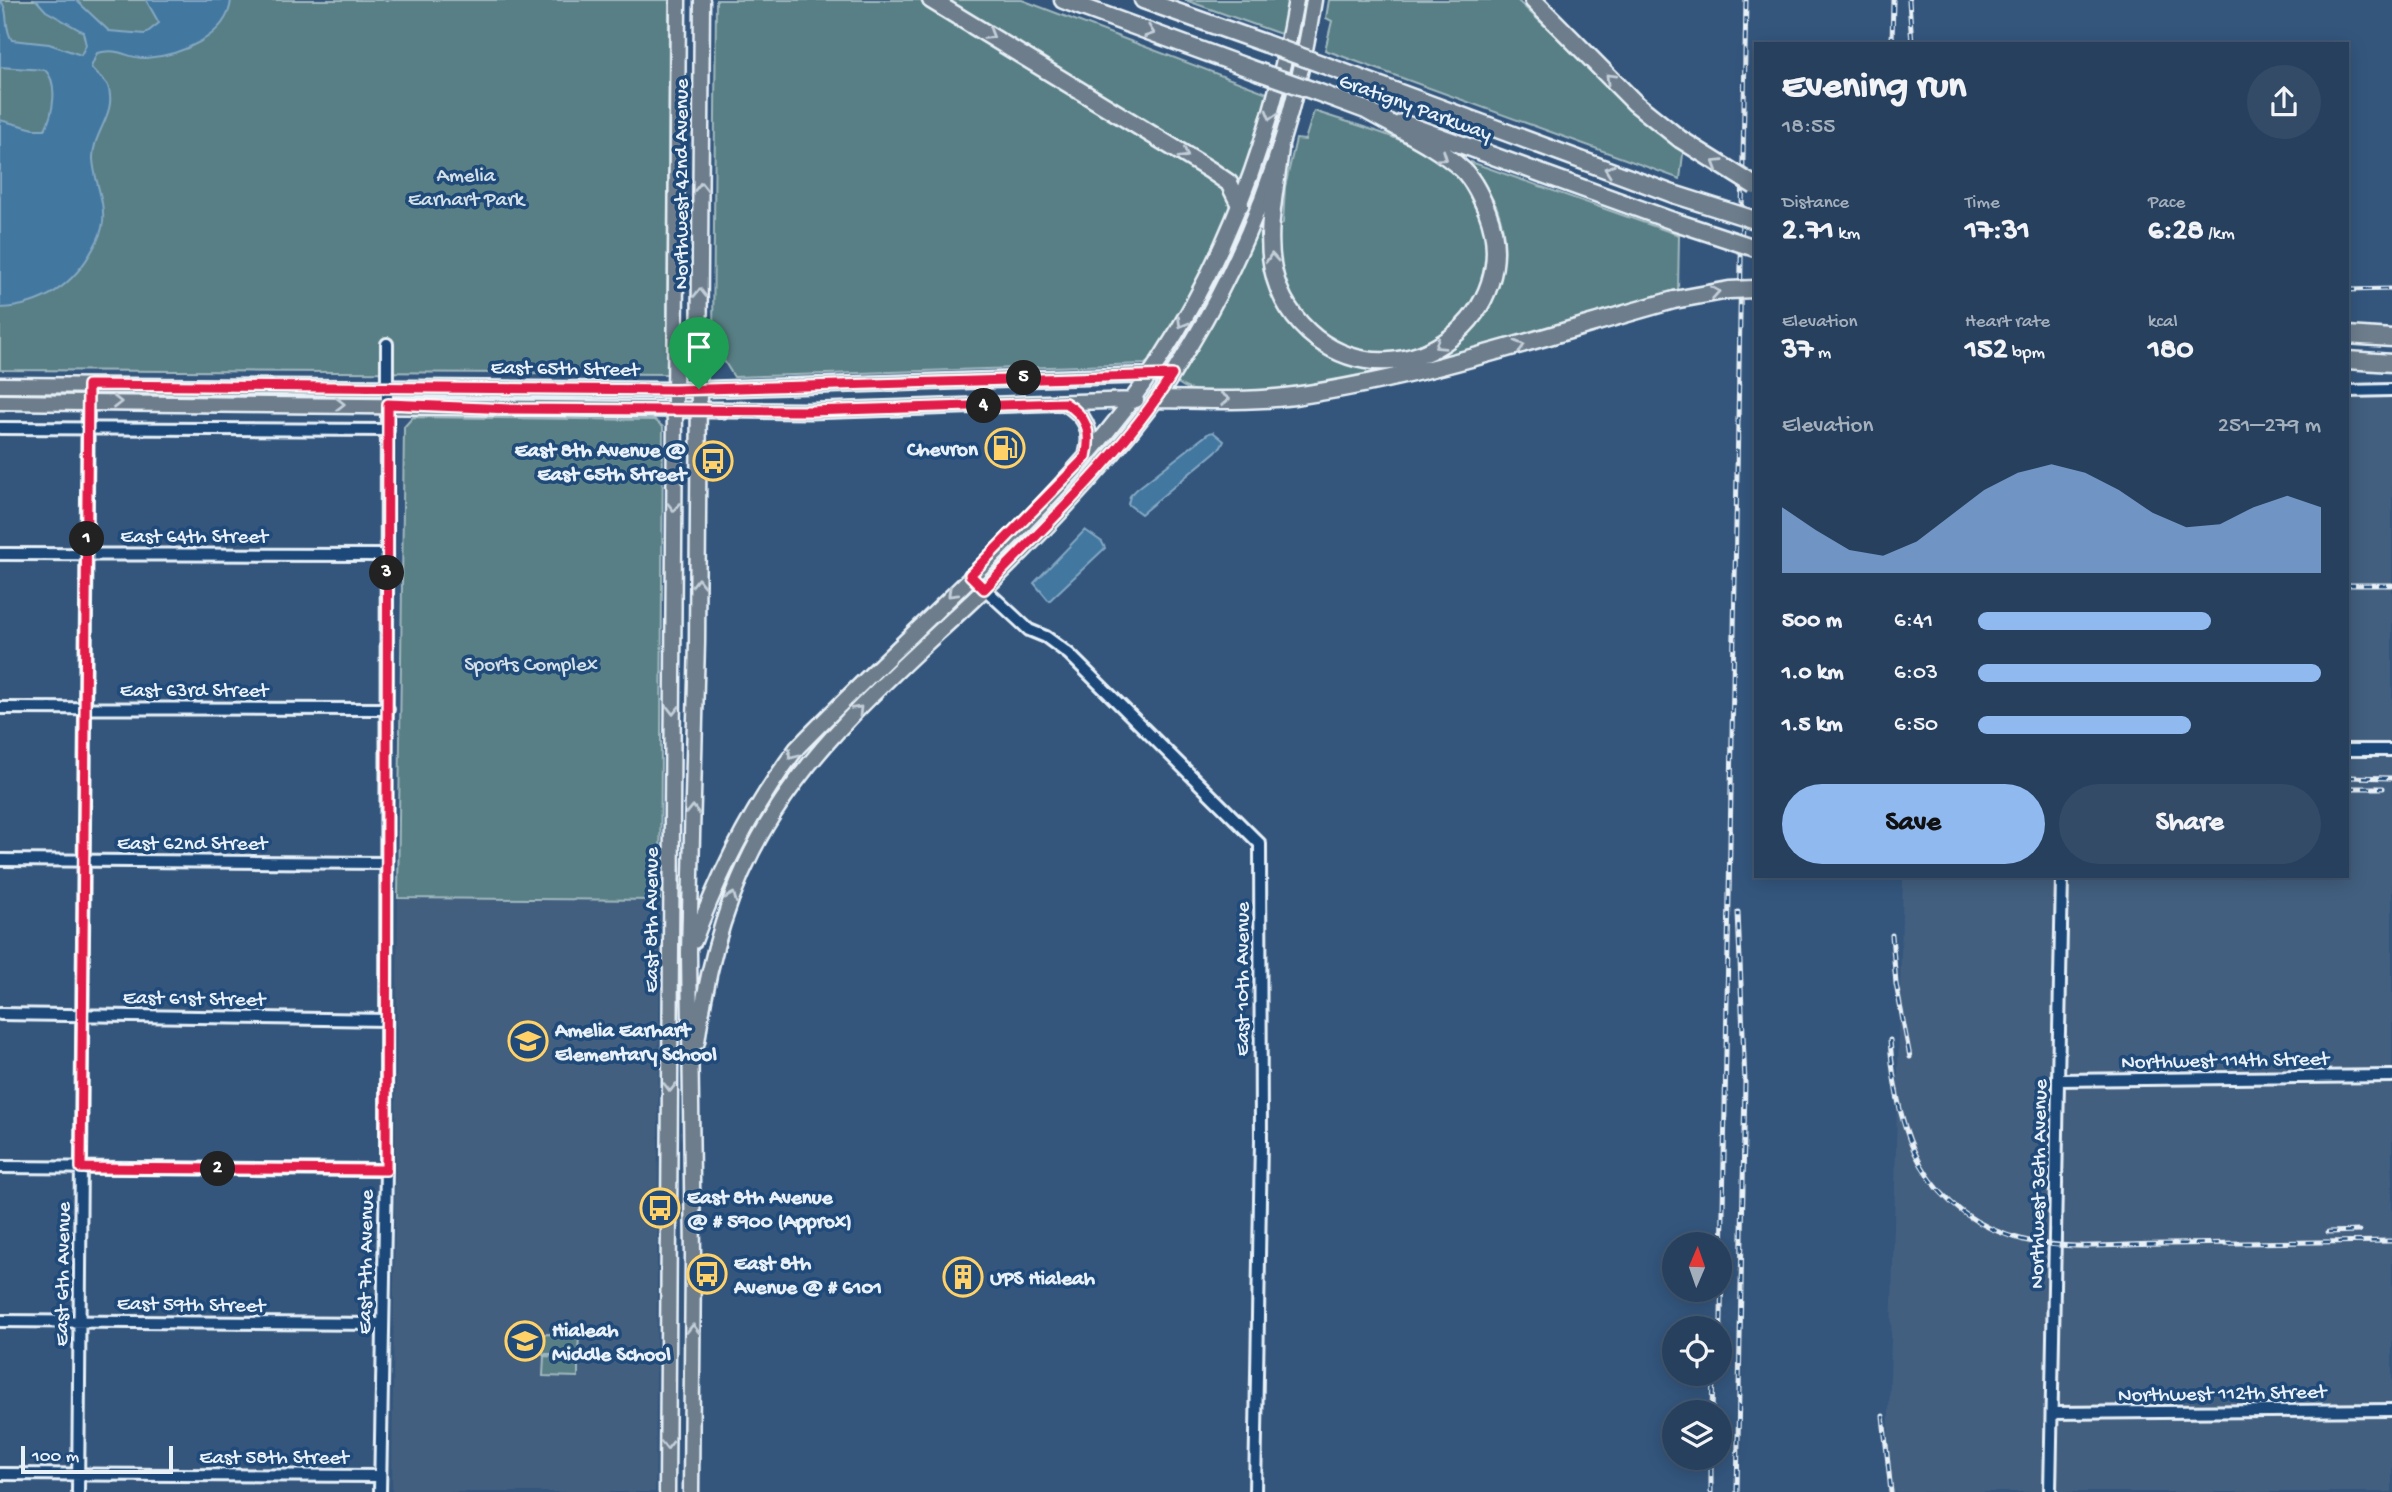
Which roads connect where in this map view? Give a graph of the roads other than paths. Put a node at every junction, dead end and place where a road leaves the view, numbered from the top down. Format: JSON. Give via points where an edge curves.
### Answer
{"nodes":[{"id":1,"x":678,"y":0,"type":"edge"},
{"id":2,"x":702,"y":0,"type":"edge"},
{"id":3,"x":931,"y":0,"type":"edge"},
{"id":4,"x":1063,"y":0,"type":"edge"},
{"id":5,"x":1143,"y":0,"type":"edge"},
{"id":6,"x":1296,"y":0,"type":"edge"},
{"id":7,"x":1314,"y":0,"type":"edge"},
{"id":8,"x":1533,"y":0,"type":"edge"},
{"id":9,"x":1364,"y":109,"type":"junction"},
{"id":10,"x":1280,"y":148,"type":"junction"},
{"id":11,"x":1754,"y":185,"type":"edge"},
{"id":12,"x":1240,"y":205,"type":"junction"},
{"id":13,"x":1754,"y":220,"type":"edge"},
{"id":14,"x":1754,"y":248,"type":"edge"},
{"id":15,"x":1754,"y":289,"type":"edge"},
{"id":16,"x":2349,"y":335,"type":"edge"},
{"id":17,"x":2392,"y":338,"type":"edge"},
{"id":18,"x":387,"y":344,"type":"dead end"},
{"id":19,"x":2349,"y":360,"type":"edge"},
{"id":20,"x":2392,"y":363,"type":"edge"},
{"id":21,"x":1149,"y":375,"type":"junction"},
{"id":22,"x":1172,"y":375,"type":"junction"},
{"id":23,"x":0,"y":385,"type":"edge"},
{"id":24,"x":88,"y":385,"type":"junction"},
{"id":25,"x":387,"y":386,"type":"junction"},
{"id":26,"x":699,"y":389,"type":"junction"},
{"id":27,"x":675,"y":390,"type":"junction"},
{"id":28,"x":2392,"y":390,"type":"edge"},
{"id":29,"x":2349,"y":391,"type":"edge"},
{"id":30,"x":1157,"y":399,"type":"junction"},
{"id":31,"x":1129,"y":400,"type":"junction"},
{"id":32,"x":0,"y":402,"type":"edge"},
{"id":33,"x":88,"y":402,"type":"junction"},
{"id":34,"x":1065,"y":403,"type":"junction"},
{"id":35,"x":388,"y":404,"type":"junction"},
{"id":36,"x":675,"y":410,"type":"junction"},
{"id":37,"x":699,"y":410,"type":"junction"},
{"id":38,"x":0,"y":428,"type":"edge"},
{"id":39,"x":88,"y":428,"type":"junction"},
{"id":40,"x":388,"y":430,"type":"junction"},
{"id":41,"x":1086,"y":457,"type":"junction"},
{"id":42,"x":0,"y":554,"type":"edge"},
{"id":43,"x":87,"y":554,"type":"junction"},
{"id":44,"x":387,"y":555,"type":"junction"},
{"id":45,"x":970,"y":575,"type":"junction"},
{"id":46,"x":984,"y":589,"type":"junction"},
{"id":47,"x":673,"y":642,"type":"junction"},
{"id":48,"x":697,"y":642,"type":"junction"},
{"id":49,"x":0,"y":708,"type":"edge"},
{"id":50,"x":86,"y":708,"type":"junction"},
{"id":51,"x":388,"y":709,"type":"junction"},
{"id":52,"x":2349,"y":750,"type":"edge"},
{"id":53,"x":2392,"y":750,"type":"edge"},
{"id":54,"x":0,"y":860,"type":"edge"},
{"id":55,"x":85,"y":860,"type":"junction"},
{"id":56,"x":385,"y":863,"type":"junction"},
{"id":57,"x":2062,"y":878,"type":"edge"},
{"id":58,"x":690,"y":952,"type":"junction"},
{"id":59,"x":0,"y":1014,"type":"edge"},
{"id":60,"x":83,"y":1014,"type":"junction"},
{"id":61,"x":670,"y":1019,"type":"junction"},
{"id":62,"x":386,"y":1020,"type":"junction"},
{"id":63,"x":2392,"y":1076,"type":"edge"},
{"id":64,"x":2058,"y":1080,"type":"junction"},
{"id":65,"x":690,"y":1099,"type":"junction"},
{"id":66,"x":0,"y":1167,"type":"edge"},
{"id":67,"x":669,"y":1167,"type":"junction"},
{"id":68,"x":81,"y":1168,"type":"junction"},
{"id":69,"x":691,"y":1168,"type":"junction"},
{"id":70,"x":386,"y":1170,"type":"junction"},
{"id":71,"x":0,"y":1321,"type":"edge"},
{"id":72,"x":79,"y":1322,"type":"junction"},
{"id":73,"x":382,"y":1324,"type":"junction"},
{"id":74,"x":667,"y":1397,"type":"junction"},
{"id":75,"x":692,"y":1397,"type":"junction"},
{"id":76,"x":2392,"y":1410,"type":"edge"},
{"id":77,"x":2052,"y":1413,"type":"junction"},
{"id":78,"x":0,"y":1474,"type":"edge"},
{"id":79,"x":78,"y":1475,"type":"junction"},
{"id":80,"x":380,"y":1476,"type":"junction"},
{"id":81,"x":78,"y":1492,"type":"edge"},
{"id":82,"x":380,"y":1492,"type":"edge"},
{"id":83,"x":667,"y":1492,"type":"edge"},
{"id":84,"x":691,"y":1492,"type":"edge"},
{"id":85,"x":1255,"y":1492,"type":"edge"},
{"id":86,"x":2050,"y":1492,"type":"edge"}],
"edges":[{"from":1,"to":27,"type":"main road","name":"Northwest 42nd Avenue"},
{"from":26,"to":2,"type":"main road","name":"Northwest 42nd Avenue","one_way":true},
{"from":3,"to":12,"type":"highway","one_way":true,"via":[[1210,170],[1229,183]]},
{"from":4,"to":9,"type":"highway","name":"Gratigny Parkway","one_way":true,"bridge":true},
{"from":13,"to":5,"type":"highway","name":"Gratigny Parkway","one_way":true,"bridge":true},
{"from":6,"to":12,"type":"main road","one_way":true,"via":[[1259,158]]},
{"from":7,"to":10,"type":"main road"},
{"from":11,"to":8,"type":"highway","one_way":true,"bridge":true,"via":[[1680,139],[1635,103]]},
{"from":9,"to":10,"type":"highway","one_way":true,"via":[[1463,170],[1492,225],[1496,253],[1489,284],[1476,313],[1437,348],[1415,358],[1385,363],[1364,360],[1326,345],[1301,326],[1279,293],[1272,266],[1271,228]]},
{"from":9,"to":14,"type":"highway","name":"Gratigny Parkway","bridge":true},
{"from":10,"to":22,"type":"main road","via":[[1259,212]]},
{"from":12,"to":21,"type":"main road","one_way":true,"via":[[1198,296]]},
{"from":30,"to":15,"type":"highway","one_way":true,"bridge":true,"via":[[1292,397],[1402,377],[1674,300]]},
{"from":16,"to":17,"type":"highway"},
{"from":18,"to":25,"type":"street","name":"East 7th Avenue"},
{"from":19,"to":20,"type":"highway"},
{"from":21,"to":22,"type":"main road","name":"East 65th Street"},
{"from":21,"to":26,"type":"main road","name":"East 65th Street"},
{"from":21,"to":31,"type":"main road"},
{"from":22,"to":30,"type":"main road"},
{"from":23,"to":24,"type":"main road","name":"East 65th Street"},
{"from":24,"to":25,"type":"main road","name":"East 65th Street"},
{"from":24,"to":33,"type":"street","name":"East 6th Avenue"},
{"from":25,"to":27,"type":"main road","name":"East 65th Street"},
{"from":25,"to":35,"type":"street","name":"East 7th Avenue"},
{"from":26,"to":27,"type":"main road","name":"East 65th Street"},
{"from":26,"to":37,"type":"main road","name":"Northwest 42nd Avenue"},
{"from":27,"to":36,"type":"main road","name":"East 8th Avenue"},
{"from":28,"to":29,"type":"street"},
{"from":30,"to":31,"type":"main road","name":"East 65th Street"},
{"from":30,"to":46,"type":"main road","via":[[1082,488]]},
{"from":31,"to":34,"type":"main road","name":"East 65th Street"},
{"from":31,"to":41,"type":"main road"},
{"from":32,"to":33,"type":"main road","name":"East 65th Street"},
{"from":33,"to":35,"type":"main road","name":"East 65th Street","one_way":true},
{"from":33,"to":39,"type":"street","name":"East 6th Avenue"},
{"from":34,"to":37,"type":"main road","name":"East 65th Street"},
{"from":34,"to":41,"type":"main road","via":[[1086,422],[1090,437]]},
{"from":35,"to":36,"type":"main road","name":"East 65th Street"},
{"from":35,"to":40,"type":"street","name":"East 7th Avenue"},
{"from":36,"to":37,"type":"main road","name":"East 65th Street"},
{"from":36,"to":47,"type":"main road","name":"East 8th Avenue","one_way":true},
{"from":48,"to":37,"type":"main road","name":"East 8th Avenue","one_way":true},
{"from":38,"to":39,"type":"street"},
{"from":39,"to":40,"type":"street"},
{"from":39,"to":43,"type":"street","name":"East 6th Avenue"},
{"from":40,"to":44,"type":"street","name":"East 7th Avenue"},
{"from":41,"to":45,"type":"main road"},
{"from":42,"to":43,"type":"street","name":"East 64th Street"},
{"from":43,"to":44,"type":"street","name":"East 64th Street"},
{"from":43,"to":50,"type":"street","name":"East 6th Avenue"},
{"from":44,"to":51,"type":"street","name":"East 7th Avenue"},
{"from":45,"to":46,"type":"street","name":"East 10th Avenue"},
{"from":45,"to":58,"type":"main road","one_way":true,"via":[[797,748],[729,853]]},
{"from":65,"to":46,"type":"main road","one_way":true,"via":[[711,962],[728,904],[772,816],[828,741]]},
{"from":46,"to":85,"type":"street","name":"East 10th Avenue","via":[[1029,630],[1069,654],[1260,844]]},
{"from":47,"to":48,"type":"main road"},
{"from":47,"to":61,"type":"main road","name":"East 8th Avenue","one_way":true},
{"from":58,"to":48,"type":"main road","name":"East 8th Avenue","one_way":true},
{"from":49,"to":50,"type":"street","name":"East 63rd Street"},
{"from":50,"to":51,"type":"street","name":"East 63rd Street"},
{"from":50,"to":55,"type":"street","name":"East 6th Avenue"},
{"from":51,"to":56,"type":"street","name":"East 7th Avenue"},
{"from":52,"to":53,"type":"street"},
{"from":54,"to":55,"type":"street","name":"East 62nd Street"},
{"from":55,"to":56,"type":"street","name":"East 62nd Street"},
{"from":55,"to":60,"type":"street","name":"East 6th Avenue"},
{"from":56,"to":62,"type":"street","name":"East 7th Avenue"},
{"from":57,"to":64,"type":"street","name":"Northwest 36th Avenue"},
{"from":58,"to":61,"type":"main road"},
{"from":58,"to":65,"type":"main road","name":"East 8th Avenue"},
{"from":59,"to":60,"type":"street","name":"East 61st Street"},
{"from":60,"to":62,"type":"street","name":"East 61st Street"},
{"from":60,"to":68,"type":"street","name":"East 6th Avenue"},
{"from":61,"to":67,"type":"main road","name":"East 8th Avenue","one_way":true},
{"from":62,"to":70,"type":"street","name":"East 7th Avenue"},
{"from":63,"to":64,"type":"street","name":"Northwest 114th Street"},
{"from":64,"to":77,"type":"street","name":"Northwest 36th Avenue"},
{"from":65,"to":69,"type":"main road","name":"East 8th Avenue"},
{"from":66,"to":68,"type":"street"},
{"from":67,"to":69,"type":"main road"},
{"from":67,"to":74,"type":"main road","name":"East 8th Avenue"},
{"from":68,"to":70,"type":"street"},
{"from":68,"to":72,"type":"street","name":"East 6th Avenue"},
{"from":75,"to":69,"type":"main road","name":"East 8th Avenue","one_way":true},
{"from":70,"to":73,"type":"street","name":"East 7th Avenue"},
{"from":71,"to":72,"type":"street","name":"East 59th Street"},
{"from":72,"to":73,"type":"street","name":"East 59th Street"},
{"from":72,"to":79,"type":"street","name":"East 6th Avenue"},
{"from":73,"to":80,"type":"street","name":"East 7th Avenue"},
{"from":74,"to":75,"type":"main road"},
{"from":74,"to":83,"type":"main road","name":"East 8th Avenue","one_way":true},
{"from":75,"to":84,"type":"main road","name":"East 8th Avenue"},
{"from":76,"to":77,"type":"street","name":"Northwest 112th Street"},
{"from":77,"to":86,"type":"street","name":"Northwest 36th Avenue"},
{"from":78,"to":79,"type":"street","name":"East 58th Street"},
{"from":79,"to":80,"type":"street","name":"East 58th Street"},
{"from":79,"to":81,"type":"street","name":"East 6th Avenue"},
{"from":80,"to":82,"type":"street","name":"East 7th Avenue"}]}
